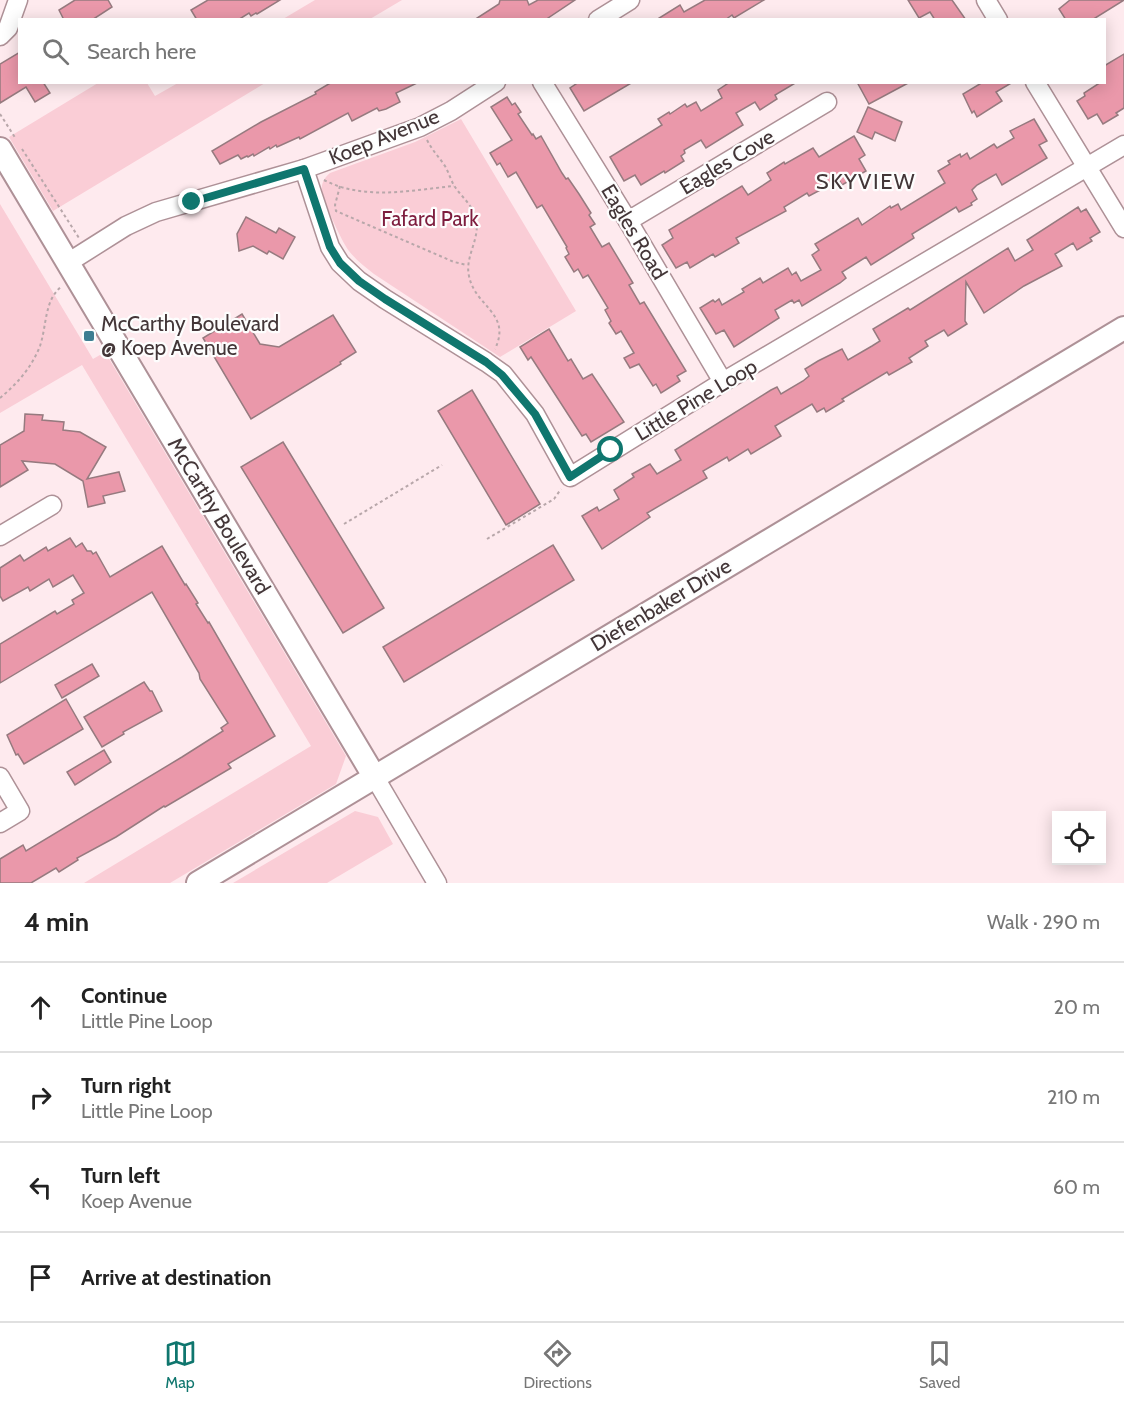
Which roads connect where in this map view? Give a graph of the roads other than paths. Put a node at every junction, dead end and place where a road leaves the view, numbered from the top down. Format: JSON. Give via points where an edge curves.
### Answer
{"nodes":[{"id":1,"x":18,"y":0,"type":"edge"},
{"id":2,"x":630,"y":0,"type":"edge"},
{"id":3,"x":601,"y":18,"type":"edge"},
{"id":4,"x":0,"y":36,"type":"edge"},
{"id":5,"x":493,"y":84,"type":"edge"},
{"id":6,"x":543,"y":84,"type":"edge"},
{"id":7,"x":1036,"y":84,"type":"edge"},
{"id":8,"x":827,"y":102,"type":"dead end"},
{"id":9,"x":1124,"y":145,"type":"edge"},
{"id":10,"x":0,"y":149,"type":"edge"},
{"id":11,"x":1086,"y":168,"type":"junction"},
{"id":12,"x":304,"y":169,"type":"junction"},
{"id":13,"x":628,"y":221,"type":"junction"},
{"id":14,"x":1124,"y":228,"type":"edge"},
{"id":15,"x":77,"y":263,"type":"junction"},
{"id":16,"x":1124,"y":328,"type":"edge"},
{"id":17,"x":723,"y":382,"type":"junction"},
{"id":18,"x":52,"y":505,"type":"dead end"},
{"id":19,"x":0,"y":536,"type":"edge"},
{"id":20,"x":374,"y":776,"type":"junction"},
{"id":21,"x":0,"y":777,"type":"edge"},
{"id":22,"x":0,"y":823,"type":"edge"},
{"id":23,"x":198,"y":883,"type":"edge"},
{"id":24,"x":437,"y":883,"type":"edge"}],
"edges":[{"from":1,"to":4,"type":"street","via":[[8,28]]},
{"from":2,"to":3,"type":"street"},
{"from":5,"to":12,"type":"street","name":"Koep Avenue","via":[[420,127]]},
{"from":6,"to":13,"type":"street","name":"Eagles Road"},
{"from":7,"to":11,"type":"street"},
{"from":8,"to":13,"type":"street","name":"Eagles Cove"},
{"from":9,"to":11,"type":"street","name":"Little Pine Loop"},
{"from":10,"to":15,"type":"main road","name":"McCarthy Boulevard"},
{"from":11,"to":14,"type":"street"},
{"from":11,"to":17,"type":"street","name":"Little Pine Loop"},
{"from":12,"to":15,"type":"street","name":"Koep Avenue","via":[[156,212],[126,226]]},
{"from":12,"to":17,"type":"street","name":"Little Pine Loop","via":[[330,247],[340,263],[385,299],[502,375],[535,414],[570,477]]},
{"from":13,"to":17,"type":"street","name":"Eagles Road"},
{"from":15,"to":20,"type":"main road","name":"McCarthy Boulevard"},
{"from":16,"to":20,"type":"main road","name":"Diefenbaker Drive"},
{"from":18,"to":19,"type":"street"},
{"from":20,"to":23,"type":"main road","name":"Diefenbaker Drive"},
{"from":20,"to":24,"type":"street","name":"McCarthy Boulevard"},
{"from":21,"to":22,"type":"street","via":[[20,811]]}]}
